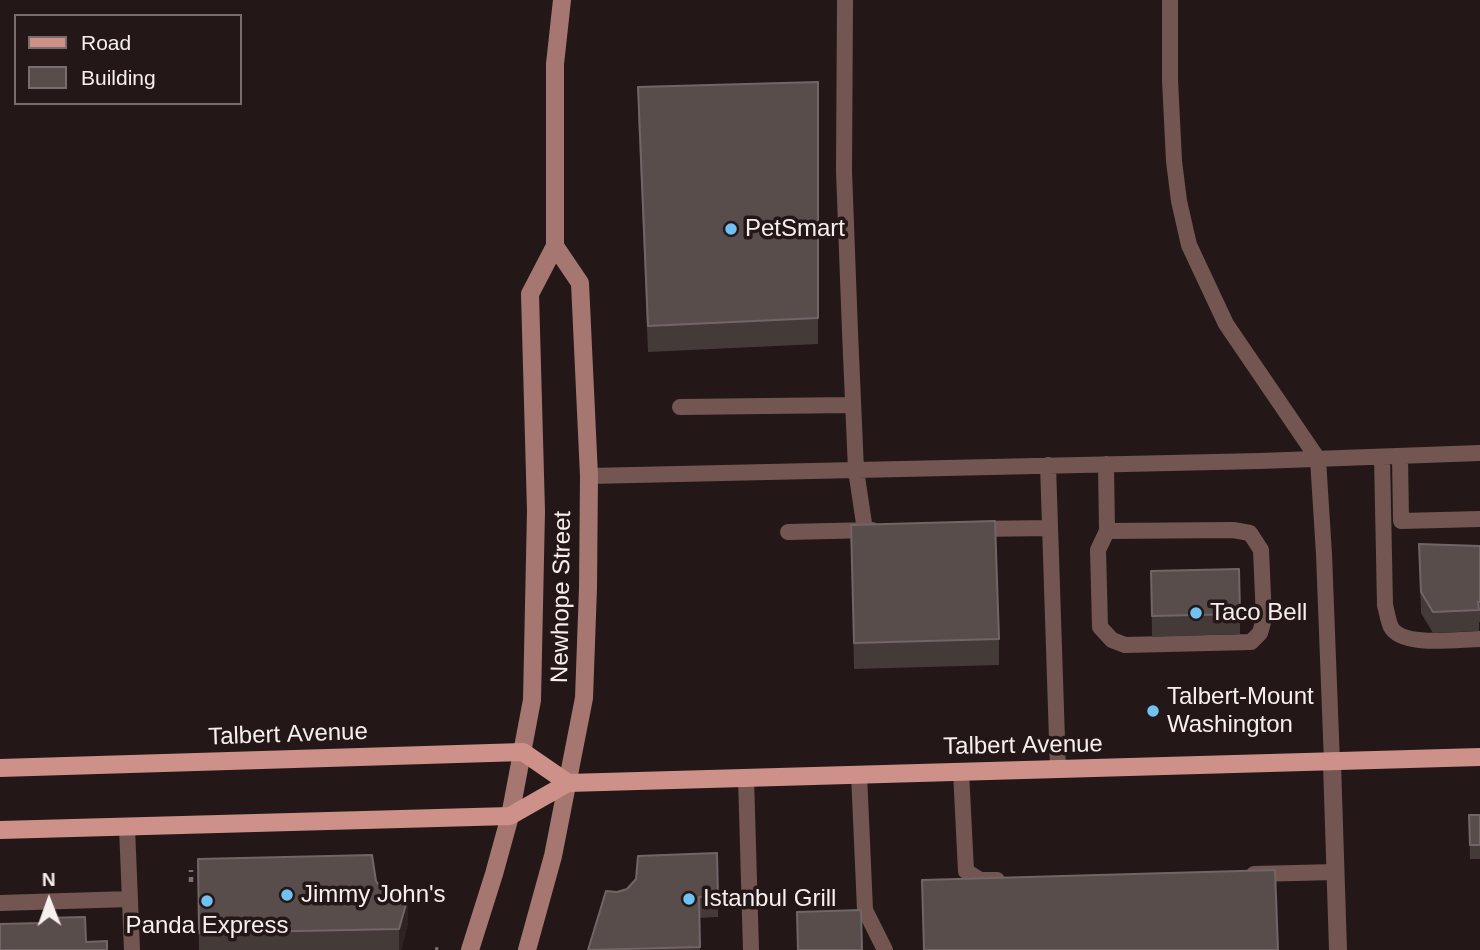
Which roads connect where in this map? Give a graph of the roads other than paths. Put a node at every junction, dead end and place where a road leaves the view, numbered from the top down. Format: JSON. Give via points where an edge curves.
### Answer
{"nodes":[{"id":1,"x":562,"y":0,"type":"edge"},
{"id":2,"x":845,"y":0,"type":"edge"},
{"id":3,"x":1170,"y":0,"type":"edge"},
{"id":4,"x":555,"y":246,"type":"junction"},
{"id":5,"x":853,"y":405,"type":"junction"},
{"id":6,"x":680,"y":407,"type":"dead end"},
{"id":7,"x":1480,"y":453,"type":"edge"},
{"id":8,"x":1400,"y":456,"type":"junction"},
{"id":9,"x":1382,"y":457,"type":"junction"},
{"id":10,"x":1318,"y":459,"type":"junction"},
{"id":11,"x":1106,"y":464,"type":"junction"},
{"id":12,"x":1048,"y":466,"type":"junction"},
{"id":13,"x":856,"y":470,"type":"junction"},
{"id":14,"x":589,"y":476,"type":"junction"},
{"id":15,"x":1480,"y":519,"type":"edge"},
{"id":16,"x":1050,"y":528,"type":"junction"},
{"id":17,"x":957,"y":529,"type":"edge"},
{"id":18,"x":865,"y":530,"type":"junction"},
{"id":19,"x":891,"y":530,"type":"edge"},
{"id":20,"x":1107,"y":531,"type":"junction"},
{"id":21,"x":788,"y":532,"type":"dead end"},
{"id":22,"x":1480,"y":639,"type":"edge"},
{"id":23,"x":523,"y":752,"type":"junction"},
{"id":24,"x":1480,"y":757,"type":"edge"},
{"id":25,"x":1332,"y":763,"type":"junction"},
{"id":26,"x":0,"y":768,"type":"edge"},
{"id":27,"x":1058,"y":770,"type":"junction"},
{"id":28,"x":961,"y":771,"type":"junction"},
{"id":29,"x":859,"y":774,"type":"junction"},
{"id":30,"x":746,"y":776,"type":"junction"},
{"id":31,"x":568,"y":783,"type":"junction"},
{"id":32,"x":510,"y":816,"type":"junction"},
{"id":33,"x":127,"y":827,"type":"junction"},
{"id":34,"x":0,"y":830,"type":"edge"},
{"id":35,"x":1336,"y":872,"type":"junction"},
{"id":36,"x":1231,"y":874,"type":"edge"},
{"id":37,"x":1008,"y":879,"type":"edge"},
{"id":38,"x":130,"y":899,"type":"junction"},
{"id":39,"x":0,"y":902,"type":"edge"},
{"id":40,"x":132,"y":950,"type":"edge"},
{"id":41,"x":470,"y":950,"type":"edge"},
{"id":42,"x":527,"y":950,"type":"edge"},
{"id":43,"x":751,"y":950,"type":"edge"},
{"id":44,"x":885,"y":950,"type":"edge"},
{"id":45,"x":1338,"y":950,"type":"edge"}],
"edges":[{"from":1,"to":4,"type":"street","name":"Newhope Street","via":[[555,64]]},
{"from":2,"to":5,"type":"lane","via":[[844,171]]},
{"from":3,"to":10,"type":"lane","via":[[1174,161],[1189,245],[1226,324]]},
{"from":4,"to":14,"type":"street","name":"Newhope Street","via":[[580,283]]},
{"from":4,"to":23,"type":"street","name":"Newhope Street","via":[[530,294],[536,511],[532,701]]},
{"from":5,"to":6,"type":"lane"},
{"from":5,"to":13,"type":"lane"},
{"from":7,"to":8,"type":"lane"},
{"from":8,"to":9,"type":"lane"},
{"from":8,"to":15,"type":"lane","via":[[1401,521]]},
{"from":9,"to":10,"type":"lane"},
{"from":9,"to":22,"type":"lane","via":[[1385,605],[1391,627],[1411,640]]},
{"from":10,"to":11,"type":"lane"},
{"from":10,"to":25,"type":"lane"},
{"from":11,"to":12,"type":"lane"},
{"from":11,"to":20,"type":"lane"},
{"from":12,"to":13,"type":"lane"},
{"from":12,"to":16,"type":"lane"},
{"from":13,"to":14,"type":"lane"},
{"from":13,"to":18,"type":"lane"},
{"from":14,"to":31,"type":"street","name":"Newhope Street","via":[[584,698]]},
{"from":16,"to":17,"type":"lane"},
{"from":16,"to":27,"type":"lane"},
{"from":18,"to":19,"type":"lane"},
{"from":18,"to":21,"type":"lane"},
{"from":20,"to":20,"type":"lane","via":[[1250,533],[1261,550],[1264,618],[1260,633],[1251,642],[1125,645],[1112,640],[1100,627],[1098,550]]},
{"from":23,"to":26,"type":"main road","name":"Talbert Avenue"},
{"from":23,"to":31,"type":"main road"},
{"from":23,"to":32,"type":"street","name":"Newhope Street"},
{"from":24,"to":25,"type":"main road","name":"Talbert Avenue"},
{"from":25,"to":27,"type":"main road","name":"Talbert Avenue"},
{"from":25,"to":35,"type":"street"},
{"from":27,"to":28,"type":"main road","name":"Talbert Avenue"},
{"from":28,"to":29,"type":"main road","name":"Talbert Avenue"},
{"from":28,"to":37,"type":"lane","via":[[966,870],[980,880]]},
{"from":29,"to":30,"type":"main road","name":"Talbert Avenue"},
{"from":29,"to":44,"type":"lane","via":[[865,910]]},
{"from":30,"to":31,"type":"main road","name":"Talbert Avenue"},
{"from":30,"to":43,"type":"lane"},
{"from":31,"to":32,"type":"main road","name":"Talbert Avenue"},
{"from":31,"to":42,"type":"street","name":"Newhope Street"},
{"from":32,"to":33,"type":"main road","name":"Talbert Avenue"},
{"from":32,"to":41,"type":"street","name":"Newhope Street"},
{"from":33,"to":34,"type":"main road","name":"Talbert Avenue"},
{"from":33,"to":38,"type":"lane"},
{"from":35,"to":36,"type":"lane"},
{"from":35,"to":45,"type":"street"},
{"from":38,"to":39,"type":"lane"},
{"from":38,"to":40,"type":"lane"}]}
